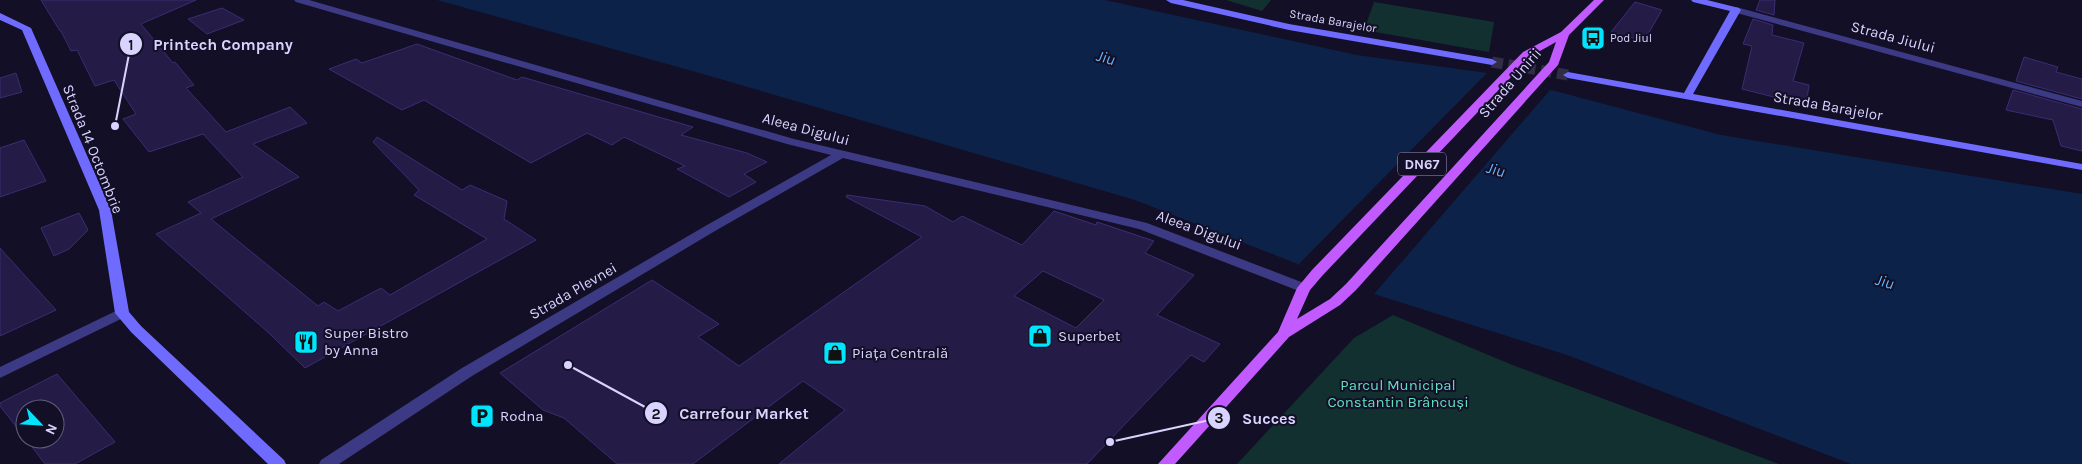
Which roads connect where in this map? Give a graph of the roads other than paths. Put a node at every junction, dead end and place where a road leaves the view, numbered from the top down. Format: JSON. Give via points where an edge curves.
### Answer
{"nodes":[{"id":1,"x":299,"y":0,"type":"edge"},
{"id":2,"x":1171,"y":0,"type":"edge"},
{"id":3,"x":1599,"y":0,"type":"edge"},
{"id":4,"x":1696,"y":0,"type":"edge"},
{"id":5,"x":1736,"y":10,"type":"junction"},
{"id":6,"x":0,"y":16,"type":"edge"},
{"id":7,"x":1564,"y":34,"type":"junction"},
{"id":8,"x":1492,"y":62,"type":"tunnel mouth"},
{"id":9,"x":1568,"y":75,"type":"tunnel mouth"},
{"id":10,"x":1687,"y":96,"type":"junction"},
{"id":11,"x":2082,"y":104,"type":"edge"},
{"id":12,"x":840,"y":155,"type":"junction"},
{"id":13,"x":2082,"y":167,"type":"edge"},
{"id":14,"x":1304,"y":288,"type":"junction"},
{"id":15,"x":122,"y":313,"type":"junction"},
{"id":16,"x":1284,"y":334,"type":"junction"},
{"id":17,"x":0,"y":373,"type":"edge"},
{"id":18,"x":278,"y":464,"type":"edge"},
{"id":19,"x":327,"y":464,"type":"edge"},
{"id":20,"x":1166,"y":464,"type":"edge"}],
"edges":[{"from":1,"to":12,"type":"street","name":"Aleea Digului"},
{"from":2,"to":8,"type":"street","name":"Strada Barajelor","via":[[1289,27]]},
{"from":3,"to":7,"type":"main road","number":"DN67"},
{"from":4,"to":5,"type":"street","name":"Strada Jiului"},
{"from":5,"to":10,"type":"street"},
{"from":5,"to":11,"type":"street","name":"Strada Jiului"},
{"from":6,"to":15,"type":"street","name":"Strada 14 Octombrie","via":[[26,28],[105,210]]},
{"from":7,"to":14,"type":"main road","name":"Strada Unirii","number":"DN67","via":[[1527,54]]},
{"from":7,"to":16,"type":"main road","name":"Strada Unirii","number":"DN67","via":[[1554,64],[1351,287],[1335,302]]},
{"from":9,"to":10,"type":"street","name":"Strada Barajelor"},
{"from":10,"to":13,"type":"street","name":"Strada Barajelor"},
{"from":12,"to":14,"type":"street","name":"Aleea Digului","via":[[1143,226]]},
{"from":12,"to":19,"type":"street","name":"Strada Plevnei","via":[[467,372]]},
{"from":14,"to":16,"type":"main road","name":"Strada Unirii","number":"DN67"},
{"from":15,"to":17,"type":"street"},
{"from":15,"to":18,"type":"street"},
{"from":16,"to":20,"type":"main road","name":"Strada Unirii","number":"DN67"}]}
